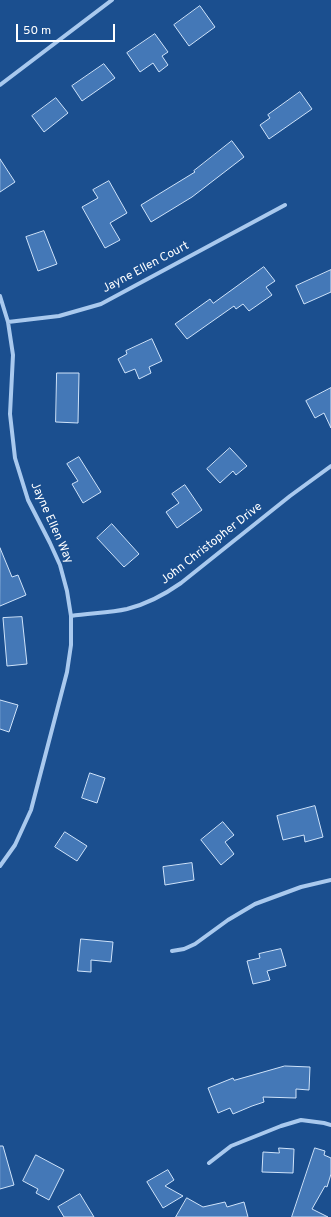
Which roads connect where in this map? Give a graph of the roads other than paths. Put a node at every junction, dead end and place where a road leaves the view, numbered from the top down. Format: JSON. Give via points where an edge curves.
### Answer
{"nodes":[{"id":1,"x":112,"y":0,"type":"edge"},
{"id":2,"x":0,"y":85,"type":"edge"},
{"id":3,"x":285,"y":205,"type":"dead end"},
{"id":4,"x":0,"y":296,"type":"edge"},
{"id":5,"x":8,"y":322,"type":"junction"},
{"id":6,"x":331,"y":466,"type":"edge"},
{"id":7,"x":71,"y":616,"type":"junction"},
{"id":8,"x":0,"y":866,"type":"edge"},
{"id":9,"x":331,"y":880,"type":"edge"},
{"id":10,"x":172,"y":951,"type":"dead end"},
{"id":11,"x":331,"y":1125,"type":"edge"},
{"id":12,"x":209,"y":1163,"type":"dead end"}],
"edges":[{"from":1,"to":2,"type":"street"},
{"from":3,"to":5,"type":"street","name":"Jayne Ellen Court","via":[[101,304],[59,316]]},
{"from":4,"to":5,"type":"street","name":"Jayne Ellen Way"},
{"from":5,"to":7,"type":"street","name":"Jayne Ellen Way","via":[[13,355],[10,414],[15,458],[28,500],[60,565]]},
{"from":6,"to":7,"type":"street","name":"John Christopher Drive","via":[[166,594],[126,609]]},
{"from":7,"to":8,"type":"street","name":"Jayne Ellen Way","via":[[71,646],[67,672],[30,810],[15,845]]},
{"from":9,"to":10,"type":"street","via":[[301,887],[255,904],[195,944]]},
{"from":11,"to":12,"type":"street","via":[[301,1120],[281,1126],[231,1146]]}]}
